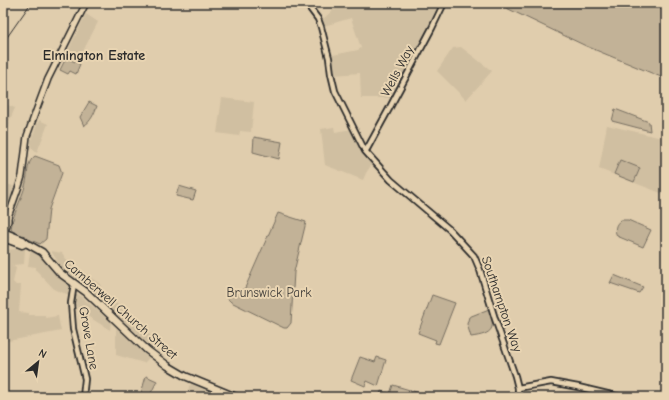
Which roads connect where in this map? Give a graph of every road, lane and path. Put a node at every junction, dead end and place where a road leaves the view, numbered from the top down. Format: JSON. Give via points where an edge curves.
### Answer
{"nodes":[{"id":1,"x":86,"y":3,"type":"edge"},
{"id":2,"x":306,"y":3,"type":"edge"},
{"id":3,"x":444,"y":3,"type":"edge"},
{"id":4,"x":366,"y":150,"type":"junction"},
{"id":5,"x":8,"y":217,"type":"junction"},
{"id":6,"x":3,"y":221,"type":"edge"},
{"id":7,"x":4,"y":236,"type":"edge"},
{"id":8,"x":74,"y":284,"type":"junction"},
{"id":9,"x":518,"y":388,"type":"junction"},
{"id":10,"x":83,"y":397,"type":"edge"},
{"id":11,"x":236,"y":397,"type":"edge"},
{"id":12,"x":518,"y":397,"type":"edge"},
{"id":13,"x":620,"y":397,"type":"edge"}],
"edges":[{"from":1,"to":5,"type":"main road","via":[[46,84],[28,132],[19,186]]},
{"from":2,"to":4,"type":"main road","name":"Southampton Way","via":[[321,27],[335,91]]},
{"from":3,"to":4,"type":"main road","name":"Wells Way"},
{"from":4,"to":9,"type":"main road","name":"Southampton Way","via":[[391,180],[471,251],[480,270]]},
{"from":5,"to":6,"type":"main road"},
{"from":5,"to":7,"type":"main road"},
{"from":7,"to":8,"type":"highway","name":"Camberwell Church Street","via":[[22,245],[26,243],[42,252],[60,273]]},
{"from":8,"to":10,"type":"main road","name":"Grove Lane","via":[[71,303],[73,329],[85,379]]},
{"from":8,"to":11,"type":"highway","name":"Camberwell Church Street","via":[[151,354],[172,369]]},
{"from":9,"to":12,"type":"main road","name":"Southampton Way"},
{"from":9,"to":13,"type":"main road","via":[[551,382]]}]}
